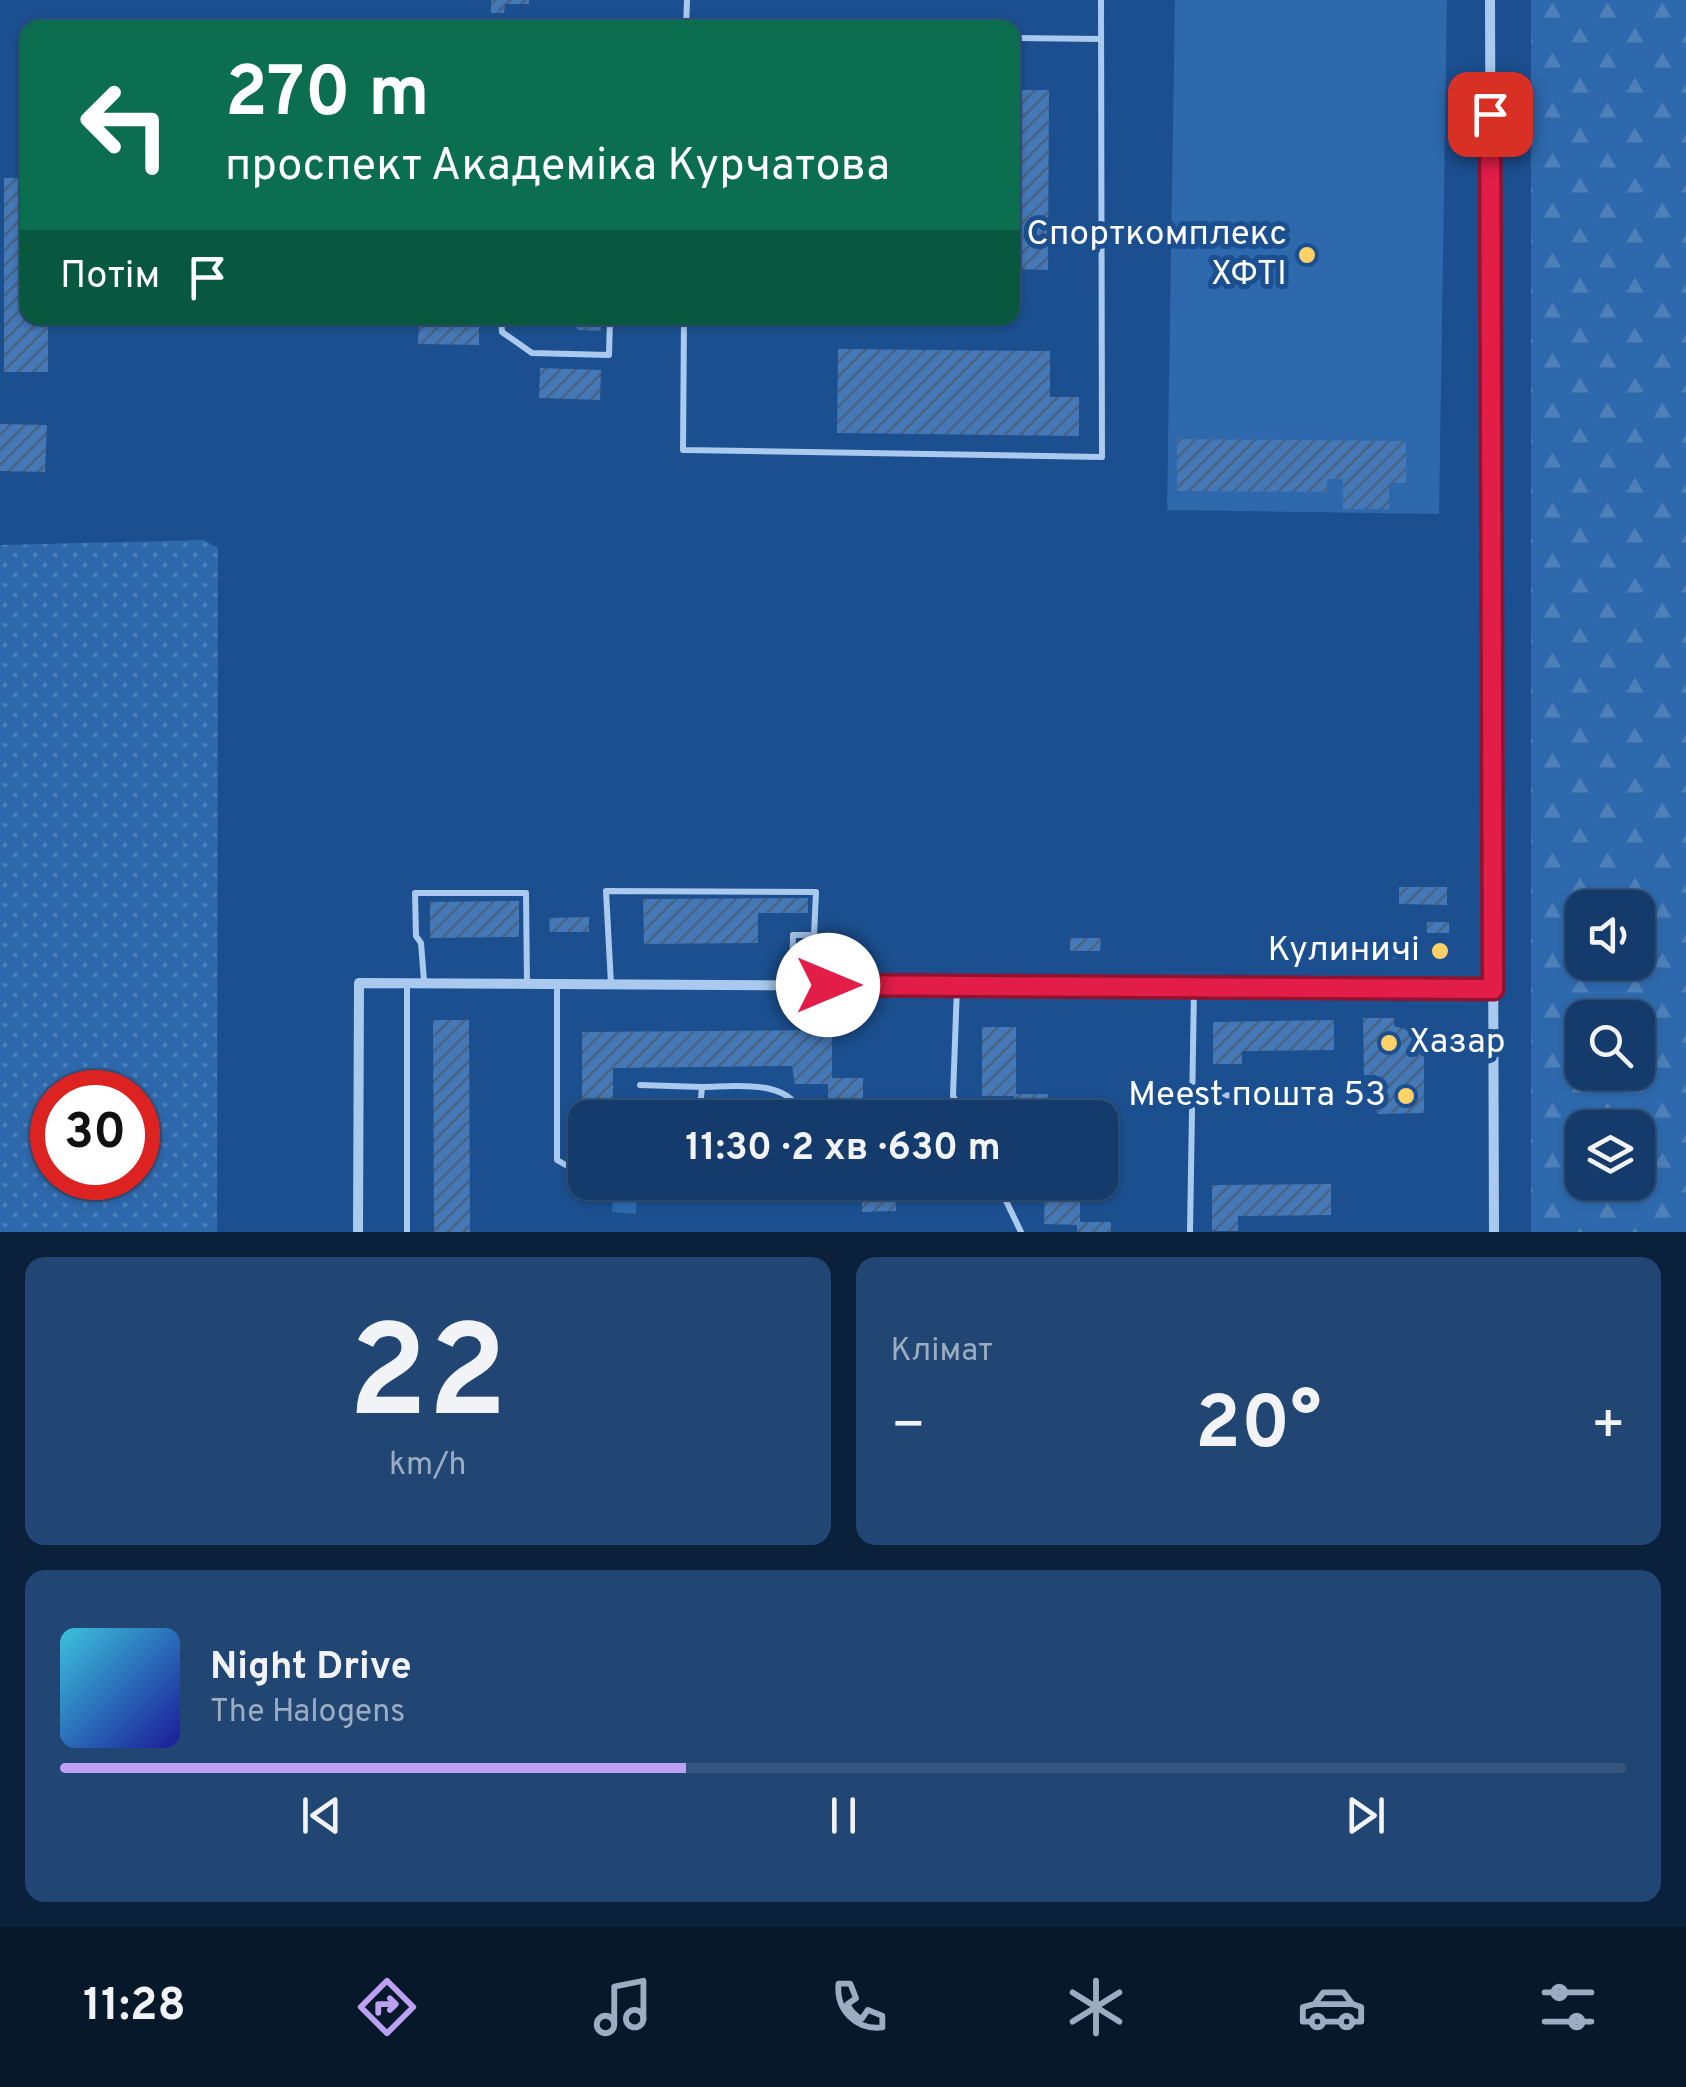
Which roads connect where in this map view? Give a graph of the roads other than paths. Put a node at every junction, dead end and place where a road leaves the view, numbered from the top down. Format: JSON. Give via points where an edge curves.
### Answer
{"nodes":[{"id":1,"x":1102,"y":0,"type":"edge"},
{"id":2,"x":1490,"y":0,"type":"edge"},
{"id":3,"x":1020,"y":38,"type":"edge"},
{"id":4,"x":1102,"y":38,"type":"junction"},
{"id":5,"x":501,"y":325,"type":"edge"},
{"id":6,"x":610,"y":325,"type":"edge"},
{"id":7,"x":684,"y":325,"type":"edge"},
{"id":8,"x":424,"y":982,"type":"junction"},
{"id":9,"x":407,"y":983,"type":"junction"},
{"id":10,"x":527,"y":984,"type":"junction"},
{"id":11,"x":557,"y":984,"type":"junction"},
{"id":12,"x":611,"y":984,"type":"junction"},
{"id":13,"x":792,"y":985,"type":"junction"},
{"id":14,"x":957,"y":986,"type":"junction"},
{"id":15,"x":1194,"y":987,"type":"junction"},
{"id":16,"x":1493,"y":989,"type":"junction"},
{"id":17,"x":640,"y":1086,"type":"dead end"},
{"id":18,"x":702,"y":1087,"type":"junction"},
{"id":19,"x":1194,"y":1095,"type":"junction"},
{"id":20,"x":1285,"y":1096,"type":"dead end"},
{"id":21,"x":701,"y":1100,"type":"edge"},
{"id":22,"x":789,"y":1100,"type":"edge"},
{"id":23,"x":955,"y":1100,"type":"edge"},
{"id":24,"x":568,"y":1166,"type":"edge"},
{"id":25,"x":1005,"y":1200,"type":"edge"},
{"id":26,"x":358,"y":1232,"type":"edge"},
{"id":27,"x":407,"y":1232,"type":"edge"},
{"id":28,"x":1020,"y":1232,"type":"edge"},
{"id":29,"x":1190,"y":1232,"type":"edge"},
{"id":30,"x":1494,"y":1232,"type":"edge"}],
"edges":[{"from":1,"to":4,"type":"lane"},
{"from":2,"to":16,"type":"street"},
{"from":3,"to":4,"type":"lane"},
{"from":4,"to":7,"type":"lane","via":[[1102,457],[683,450]]},
{"from":5,"to":6,"type":"lane","via":[[532,353],[609,355]]},
{"from":8,"to":9,"type":"street"},
{"from":8,"to":10,"type":"street"},
{"from":8,"to":10,"type":"lane","via":[[416,892],[526,892]]},
{"from":9,"to":26,"type":"street","via":[[359,983]]},
{"from":9,"to":27,"type":"lane"},
{"from":10,"to":11,"type":"street"},
{"from":11,"to":12,"type":"street"},
{"from":11,"to":24,"type":"lane","via":[[557,1160]]},
{"from":12,"to":13,"type":"street"},
{"from":12,"to":13,"type":"lane","via":[[606,892],[816,892],[814,935],[792,936]]},
{"from":13,"to":14,"type":"street"},
{"from":14,"to":15,"type":"street"},
{"from":14,"to":23,"type":"lane"},
{"from":15,"to":16,"type":"street"},
{"from":15,"to":19,"type":"lane"},
{"from":16,"to":30,"type":"street"},
{"from":17,"to":18,"type":"lane"},
{"from":18,"to":21,"type":"lane"},
{"from":18,"to":22,"type":"lane","via":[[775,1088]]},
{"from":19,"to":20,"type":"lane"},
{"from":19,"to":29,"type":"lane"},
{"from":25,"to":28,"type":"lane"}]}
